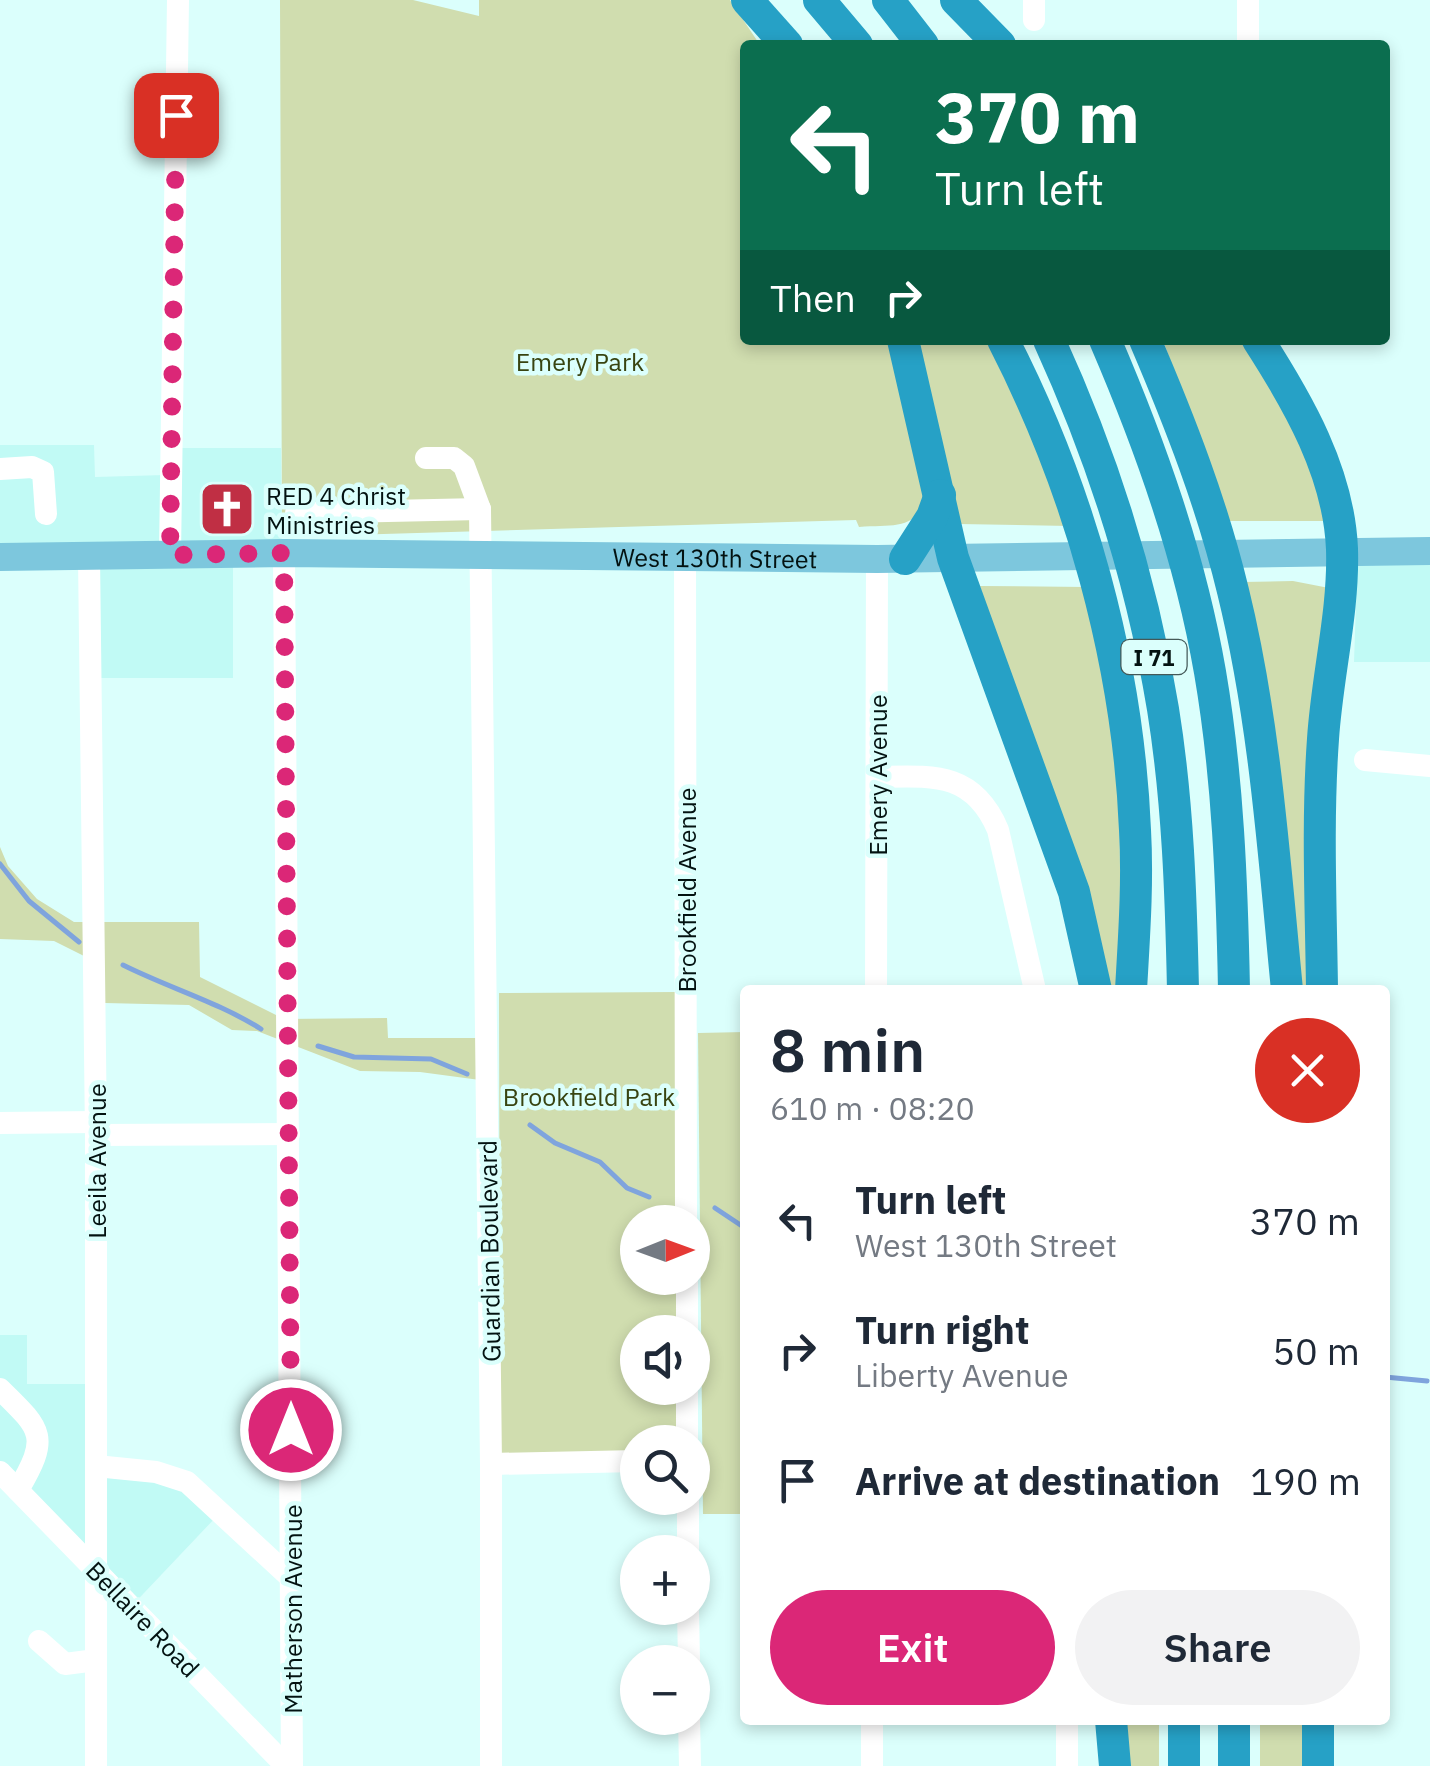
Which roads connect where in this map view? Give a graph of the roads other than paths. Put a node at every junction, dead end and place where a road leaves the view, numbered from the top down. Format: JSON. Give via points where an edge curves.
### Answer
{"nodes":[{"id":1,"x":178,"y":0,"type":"edge"},
{"id":2,"x":819,"y":0,"type":"edge"},
{"id":3,"x":888,"y":0,"type":"edge"},
{"id":4,"x":933,"y":0,"type":"edge"},
{"id":5,"x":956,"y":0,"type":"edge"},
{"id":6,"x":1248,"y":0,"type":"edge"},
{"id":7,"x":749,"y":2,"type":"edge"},
{"id":8,"x":772,"y":40,"type":"edge"},
{"id":9,"x":783,"y":40,"type":"edge"},
{"id":10,"x":853,"y":40,"type":"edge"},
{"id":11,"x":919,"y":40,"type":"edge"},
{"id":12,"x":965,"y":40,"type":"edge"},
{"id":13,"x":995,"y":40,"type":"edge"},
{"id":14,"x":1248,"y":40,"type":"edge"},
{"id":15,"x":904,"y":345,"type":"edge"},
{"id":16,"x":1005,"y":345,"type":"edge"},
{"id":17,"x":1051,"y":345,"type":"edge"},
{"id":18,"x":1107,"y":345,"type":"edge"},
{"id":19,"x":1147,"y":345,"type":"edge"},
{"id":20,"x":1261,"y":345,"type":"edge"},
{"id":21,"x":426,"y":458,"type":"dead end"},
{"id":22,"x":0,"y":469,"type":"edge"},
{"id":23,"x":940,"y":495,"type":"junction"},
{"id":24,"x":480,"y":509,"type":"junction"},
{"id":25,"x":296,"y":512,"type":"dead end"},
{"id":26,"x":46,"y":514,"type":"dead end"},
{"id":27,"x":1430,"y":551,"type":"edge"},
{"id":28,"x":284,"y":553,"type":"junction"},
{"id":29,"x":1342,"y":553,"type":"junction"},
{"id":30,"x":170,"y":555,"type":"junction"},
{"id":31,"x":89,"y":556,"type":"junction"},
{"id":32,"x":482,"y":556,"type":"junction"},
{"id":33,"x":0,"y":557,"type":"edge"},
{"id":34,"x":685,"y":557,"type":"junction"},
{"id":35,"x":953,"y":558,"type":"junction"},
{"id":36,"x":891,"y":559,"type":"junction"},
{"id":37,"x":1365,"y":760,"type":"dead end"},
{"id":38,"x":1430,"y":766,"type":"edge"},
{"id":39,"x":877,"y":776,"type":"junction"},
{"id":40,"x":876,"y":985,"type":"edge"},
{"id":41,"x":1034,"y":985,"type":"edge"},
{"id":42,"x":1095,"y":985,"type":"edge"},
{"id":43,"x":1130,"y":985,"type":"edge"},
{"id":44,"x":1183,"y":985,"type":"edge"},
{"id":45,"x":1234,"y":985,"type":"edge"},
{"id":46,"x":1286,"y":985,"type":"edge"},
{"id":47,"x":1322,"y":985,"type":"edge"},
{"id":48,"x":0,"y":1123,"type":"edge"},
{"id":49,"x":96,"y":1129,"type":"junction"},
{"id":50,"x":289,"y":1134,"type":"junction"},
{"id":51,"x":686,"y":1205,"type":"edge"},
{"id":52,"x":0,"y":1389,"type":"edge"},
{"id":53,"x":620,"y":1462,"type":"edge"},
{"id":54,"x":491,"y":1464,"type":"junction"},
{"id":55,"x":96,"y":1466,"type":"junction"},
{"id":56,"x":0,"y":1472,"type":"edge"},
{"id":57,"x":18,"y":1490,"type":"junction"},
{"id":58,"x":96,"y":1572,"type":"junction"},
{"id":59,"x":292,"y":1579,"type":"junction"},
{"id":60,"x":39,"y":1641,"type":"dead end"},
{"id":61,"x":96,"y":1660,"type":"junction"},
{"id":62,"x":872,"y":1725,"type":"edge"},
{"id":63,"x":1067,"y":1725,"type":"edge"},
{"id":64,"x":1102,"y":1725,"type":"edge"},
{"id":65,"x":1111,"y":1725,"type":"edge"},
{"id":66,"x":1184,"y":1725,"type":"edge"},
{"id":67,"x":1234,"y":1725,"type":"edge"},
{"id":68,"x":1318,"y":1725,"type":"edge"},
{"id":69,"x":689,"y":1735,"type":"edge"},
{"id":70,"x":96,"y":1766,"type":"edge"},
{"id":71,"x":289,"y":1766,"type":"edge"},
{"id":72,"x":491,"y":1766,"type":"edge"},
{"id":73,"x":690,"y":1766,"type":"edge"},
{"id":74,"x":872,"y":1766,"type":"edge"},
{"id":75,"x":1066,"y":1766,"type":"edge"},
{"id":76,"x":1101,"y":1766,"type":"edge"},
{"id":77,"x":1115,"y":1766,"type":"edge"},
{"id":78,"x":1184,"y":1766,"type":"edge"},
{"id":79,"x":1234,"y":1766,"type":"edge"},
{"id":80,"x":1318,"y":1766,"type":"edge"}],
"edges":[{"from":1,"to":30,"type":"street"},
{"from":2,"to":10,"type":"highway"},
{"from":3,"to":11,"type":"highway"},
{"from":4,"to":12,"type":"highway"},
{"from":5,"to":13,"type":"highway"},
{"from":6,"to":14,"type":"street"},
{"from":7,"to":8,"type":"highway"},
{"from":7,"to":9,"type":"highway"},
{"from":15,"to":23,"type":"highway"},
{"from":16,"to":43,"type":"highway","via":[[1064,485],[1115,667],[1135,831]]},
{"from":17,"to":44,"type":"highway","number":"I 71","via":[[1107,481],[1155,665],[1176,822]]},
{"from":18,"to":45,"type":"highway","number":"I 71","via":[[1172,518],[1210,670],[1228,826]]},
{"from":19,"to":46,"type":"highway","via":[[1200,476],[1241,627],[1262,752]]},
{"from":20,"to":29,"type":"highway","via":[[1322,460]]},
{"from":21,"to":24,"type":"street","via":[[454,458],[464,466]]},
{"from":22,"to":26,"type":"street","via":[[43,472]]},
{"from":23,"to":35,"type":"highway"},
{"from":23,"to":36,"type":"highway","via":[[932,517]]},
{"from":24,"to":25,"type":"street"},
{"from":24,"to":32,"type":"street","name":"Guardian Boulevard"},
{"from":27,"to":29,"type":"main road","name":"West 130th Street"},
{"from":28,"to":30,"type":"main road","name":"West 130th Street"},
{"from":28,"to":32,"type":"main road","name":"West 130th Street"},
{"from":28,"to":50,"type":"street","name":"Matherson Avenue"},
{"from":29,"to":35,"type":"main road","name":"West 130th Street"},
{"from":29,"to":47,"type":"highway","via":[[1322,742]]},
{"from":30,"to":31,"type":"main road","name":"West 130th Street"},
{"from":31,"to":33,"type":"main road","name":"West 130th Street"},
{"from":31,"to":49,"type":"street","name":"Leeila Avenue"},
{"from":32,"to":34,"type":"main road","name":"West 130th Street"},
{"from":32,"to":54,"type":"street","name":"Guardian Boulevard"},
{"from":34,"to":36,"type":"main road","name":"West 130th Street"},
{"from":34,"to":51,"type":"street","name":"Brookfield Avenue"},
{"from":35,"to":36,"type":"main road","name":"West 130th Street"},
{"from":35,"to":42,"type":"highway","via":[[1074,892]]},
{"from":36,"to":39,"type":"street","name":"Emery Avenue"},
{"from":37,"to":38,"type":"street"},
{"from":39,"to":40,"type":"street","name":"Emery Avenue"},
{"from":39,"to":41,"type":"street","via":[[937,776],[974,794],[990,813]]},
{"from":48,"to":49,"type":"street"},
{"from":49,"to":50,"type":"street"},
{"from":49,"to":55,"type":"street","name":"Leeila Avenue"},
{"from":50,"to":59,"type":"street","name":"Matherson Avenue"},
{"from":52,"to":57,"type":"street","via":[[33,1421],[38,1438],[36,1460]]},
{"from":53,"to":54,"type":"street"},
{"from":54,"to":72,"type":"street","name":"Guardian Boulevard"},
{"from":55,"to":58,"type":"street","name":"Leeila Avenue"},
{"from":55,"to":59,"type":"street","via":[[186,1482]]},
{"from":56,"to":57,"type":"street","name":"Bellaire Road"},
{"from":57,"to":58,"type":"street","name":"Bellaire Road"},
{"from":58,"to":61,"type":"street","name":"Leeila Avenue"},
{"from":58,"to":71,"type":"street","name":"Bellaire Road"},
{"from":59,"to":71,"type":"street","name":"Matherson Avenue"},
{"from":60,"to":61,"type":"street","via":[[65,1664]]},
{"from":61,"to":70,"type":"street","name":"Leeila Avenue"},
{"from":62,"to":74,"type":"street"},
{"from":63,"to":75,"type":"street"},
{"from":64,"to":76,"type":"highway"},
{"from":65,"to":77,"type":"highway"},
{"from":66,"to":78,"type":"highway"},
{"from":67,"to":79,"type":"highway"},
{"from":68,"to":80,"type":"highway"},
{"from":69,"to":73,"type":"street"}]}
